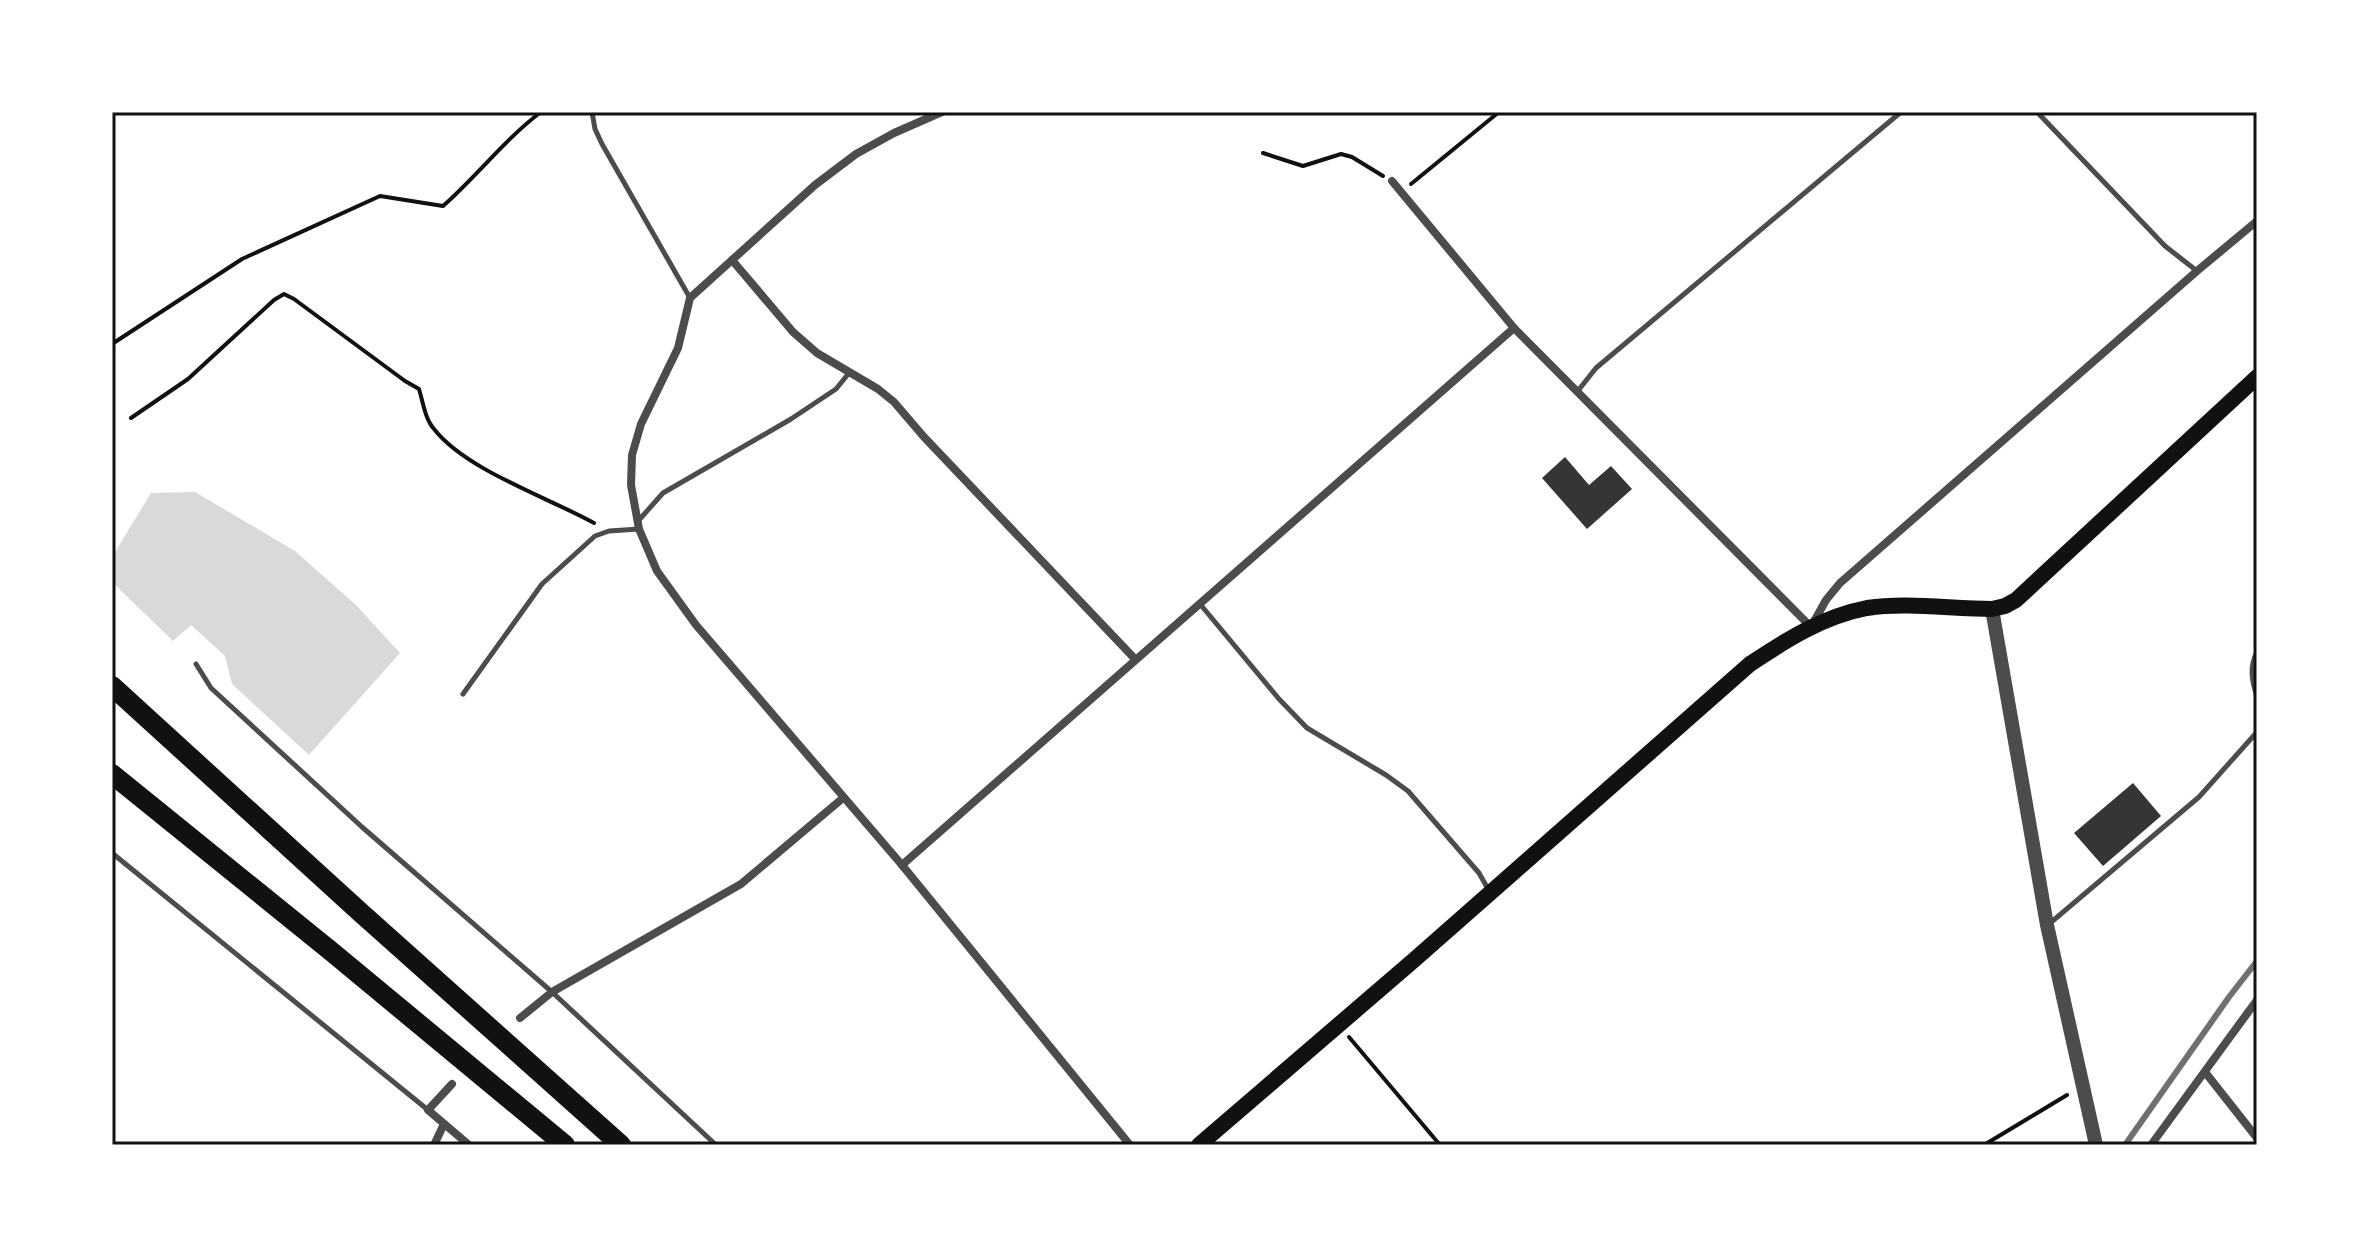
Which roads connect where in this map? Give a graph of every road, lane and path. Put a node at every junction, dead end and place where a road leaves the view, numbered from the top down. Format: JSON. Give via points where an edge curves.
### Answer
{"nodes":[{"id":1,"x":541,"y":112,"type":"edge"},
{"id":2,"x":592,"y":112,"type":"edge"},
{"id":3,"x":942,"y":112,"type":"edge"},
{"id":4,"x":1499,"y":112,"type":"edge"},
{"id":5,"x":1901,"y":112,"type":"edge"},
{"id":6,"x":2037,"y":112,"type":"edge"},
{"id":7,"x":1263,"y":153,"type":"dead end"},
{"id":8,"x":1392,"y":181,"type":"joint"},
{"id":9,"x":1401,"y":192,"type":"junction"},
{"id":10,"x":2257,"y":221,"type":"edge"},
{"id":11,"x":732,"y":260,"type":"junction"},
{"id":12,"x":2197,"y":271,"type":"junction"},
{"id":13,"x":690,"y":298,"type":"junction"},
{"id":14,"x":1514,"y":328,"type":"junction"},
{"id":15,"x":112,"y":344,"type":"edge"},
{"id":16,"x":849,"y":373,"type":"junction"},
{"id":17,"x":2257,"y":377,"type":"edge"},
{"id":18,"x":1577,"y":392,"type":"junction"},
{"id":19,"x":131,"y":418,"type":"dead end"},
{"id":20,"x":638,"y":525,"type":"junction"},
{"id":21,"x":609,"y":531,"type":"junction"},
{"id":22,"x":1200,"y":604,"type":"junction"},
{"id":23,"x":1992,"y":609,"type":"junction"},
{"id":24,"x":1811,"y":627,"type":"junction"},
{"id":25,"x":2257,"y":652,"type":"edge"},
{"id":26,"x":1135,"y":659,"type":"junction"},
{"id":27,"x":196,"y":664,"type":"dead end"},
{"id":28,"x":112,"y":686,"type":"edge"},
{"id":29,"x":463,"y":694,"type":"dead end"},
{"id":30,"x":2257,"y":697,"type":"edge"},
{"id":31,"x":2257,"y":732,"type":"edge"},
{"id":32,"x":112,"y":774,"type":"edge"},
{"id":33,"x":843,"y":798,"type":"junction"},
{"id":34,"x":112,"y":853,"type":"edge"},
{"id":35,"x":902,"y":865,"type":"junction"},
{"id":36,"x":1490,"y":894,"type":"junction"},
{"id":37,"x":2047,"y":925,"type":"junction"},
{"id":38,"x":552,"y":992,"type":"junction"},
{"id":39,"x":2257,"y":1000,"type":"edge"},
{"id":40,"x":520,"y":1018,"type":"dead end"},
{"id":41,"x":1339,"y":1025,"type":"junction"},
{"id":42,"x":2205,"y":1072,"type":"junction"},
{"id":43,"x":452,"y":1084,"type":"dead end"},
{"id":44,"x":2085,"y":1089,"type":"junction"},
{"id":45,"x":428,"y":1110,"type":"junction"},
{"id":46,"x":444,"y":1124,"type":"junction"},
{"id":47,"x":2254,"y":1127,"type":"edge"},
{"id":48,"x":2257,"y":1138,"type":"edge"},
{"id":49,"x":434,"y":1145,"type":"edge"},
{"id":50,"x":469,"y":1145,"type":"edge"},
{"id":51,"x":565,"y":1145,"type":"edge"},
{"id":52,"x":621,"y":1145,"type":"edge"},
{"id":53,"x":716,"y":1145,"type":"edge"},
{"id":54,"x":1130,"y":1145,"type":"edge"},
{"id":55,"x":1199,"y":1145,"type":"edge"},
{"id":56,"x":1440,"y":1145,"type":"edge"},
{"id":57,"x":1984,"y":1145,"type":"edge"},
{"id":58,"x":2096,"y":1145,"type":"edge"},
{"id":59,"x":2151,"y":1145,"type":"edge"}],
"edges":[{"from":1,"to":15,"type":"path","via":[[443,206],[380,196],[242,259]]},
{"from":2,"to":13,"type":"lane","via":[[602,144]]},
{"from":3,"to":11,"type":"street","via":[[856,154]]},
{"from":4,"to":9,"type":"path"},
{"from":5,"to":18,"type":"lane","via":[[1596,368]]},
{"from":6,"to":12,"type":"lane","via":[[2165,246]]},
{"from":7,"to":8,"type":"path","via":[[1303,166],[1341,154]]},
{"from":8,"to":9,"type":"street"},
{"from":9,"to":14,"type":"street"},
{"from":10,"to":12,"type":"street"},
{"from":11,"to":13,"type":"street"},
{"from":11,"to":16,"type":"street","via":[[793,332]]},
{"from":12,"to":24,"type":"street","via":[[1840,583]]},
{"from":13,"to":20,"type":"street","via":[[678,348],[632,455]]},
{"from":14,"to":18,"type":"street"},
{"from":14,"to":22,"type":"street"},
{"from":16,"to":20,"type":"lane","via":[[836,389],[791,419],[663,493]]},
{"from":16,"to":26,"type":"street","via":[[894,402]]},
{"from":17,"to":23,"type":"main road","via":[[2026,592]]},
{"from":18,"to":24,"type":"street"},
{"from":19,"to":21,"type":"path","via":[[188,379],[284,294],[419,389],[432,427],[454,451]]},
{"from":20,"to":21,"type":"lane"},
{"from":20,"to":33,"type":"street","via":[[657,571],[696,625]]},
{"from":21,"to":29,"type":"lane","via":[[595,536],[542,584]]},
{"from":22,"to":26,"type":"street"},
{"from":22,"to":36,"type":"lane","via":[[1307,728],[1408,791],[1479,873]]},
{"from":23,"to":24,"type":"main road","via":[[1868,608]]},
{"from":23,"to":37,"type":"street"},
{"from":24,"to":36,"type":"main road","via":[[1726,684]]},
{"from":25,"to":30,"type":"lane","via":[[2251,677]]},
{"from":26,"to":35,"type":"street"},
{"from":27,"to":38,"type":"lane","via":[[211,688]]},
{"from":28,"to":52,"type":"highway"},
{"from":31,"to":37,"type":"lane","via":[[2199,797]]},
{"from":32,"to":51,"type":"highway"},
{"from":33,"to":35,"type":"street"},
{"from":33,"to":38,"type":"street","via":[[741,884]]},
{"from":34,"to":45,"type":"lane"},
{"from":35,"to":54,"type":"street"},
{"from":36,"to":41,"type":"main road"},
{"from":37,"to":44,"type":"street"},
{"from":38,"to":40,"type":"street"},
{"from":38,"to":53,"type":"lane"},
{"from":39,"to":42,"type":"street"},
{"from":41,"to":55,"type":"main road"},
{"from":41,"to":56,"type":"path"},
{"from":42,"to":47,"type":"street"},
{"from":42,"to":59,"type":"street"},
{"from":43,"to":45,"type":"street"},
{"from":44,"to":57,"type":"path"},
{"from":44,"to":58,"type":"street"},
{"from":45,"to":46,"type":"street"},
{"from":46,"to":49,"type":"street"},
{"from":46,"to":50,"type":"street"},
{"from":47,"to":48,"type":"street"}]}
